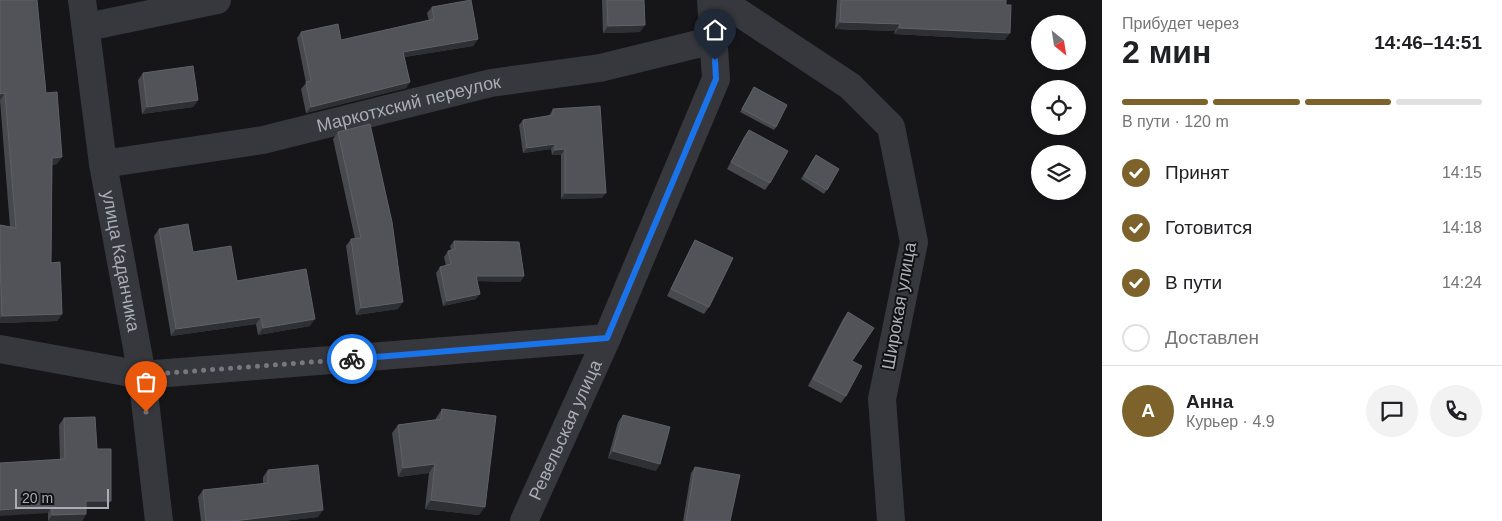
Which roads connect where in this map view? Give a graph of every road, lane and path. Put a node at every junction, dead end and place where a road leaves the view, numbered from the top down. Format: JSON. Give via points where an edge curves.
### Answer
{"nodes":[{"id":1,"x":82,"y":0,"type":"edge"},
{"id":2,"x":217,"y":0,"type":"edge"},
{"id":3,"x":710,"y":0,"type":"edge"},
{"id":4,"x":720,"y":0,"type":"edge"},
{"id":5,"x":86,"y":27,"type":"junction"},
{"id":6,"x":714,"y":40,"type":"junction"},
{"id":7,"x":103,"y":164,"type":"junction"},
{"id":8,"x":607,"y":338,"type":"junction"},
{"id":9,"x":0,"y":349,"type":"edge"},
{"id":10,"x":142,"y":375,"type":"junction"},
{"id":11,"x":159,"y":521,"type":"edge"},
{"id":12,"x":524,"y":521,"type":"edge"},
{"id":13,"x":891,"y":521,"type":"edge"}],
"edges":[{"from":1,"to":5,"type":"street","name":"улица Каданчика"},
{"from":2,"to":5,"type":"street"},
{"from":3,"to":6,"type":"street","name":"Ревельская улица"},
{"from":4,"to":13,"type":"street","name":"Широкая улица","via":[[850,86],[891,127],[914,242],[882,399]]},
{"from":5,"to":7,"type":"street","name":"улица Каданчика"},
{"from":6,"to":7,"type":"street","name":"Маркотхский переулок","via":[[600,68],[491,84],[263,140]]},
{"from":6,"to":8,"type":"street","name":"Ревельская улица","via":[[716,79]]},
{"from":7,"to":10,"type":"street","name":"улица Каданчика"},
{"from":8,"to":10,"type":"street"},
{"from":8,"to":12,"type":"street","name":"Ревельская улица"},
{"from":9,"to":10,"type":"street"},
{"from":10,"to":11,"type":"street","name":"улица Каданчика"}]}
